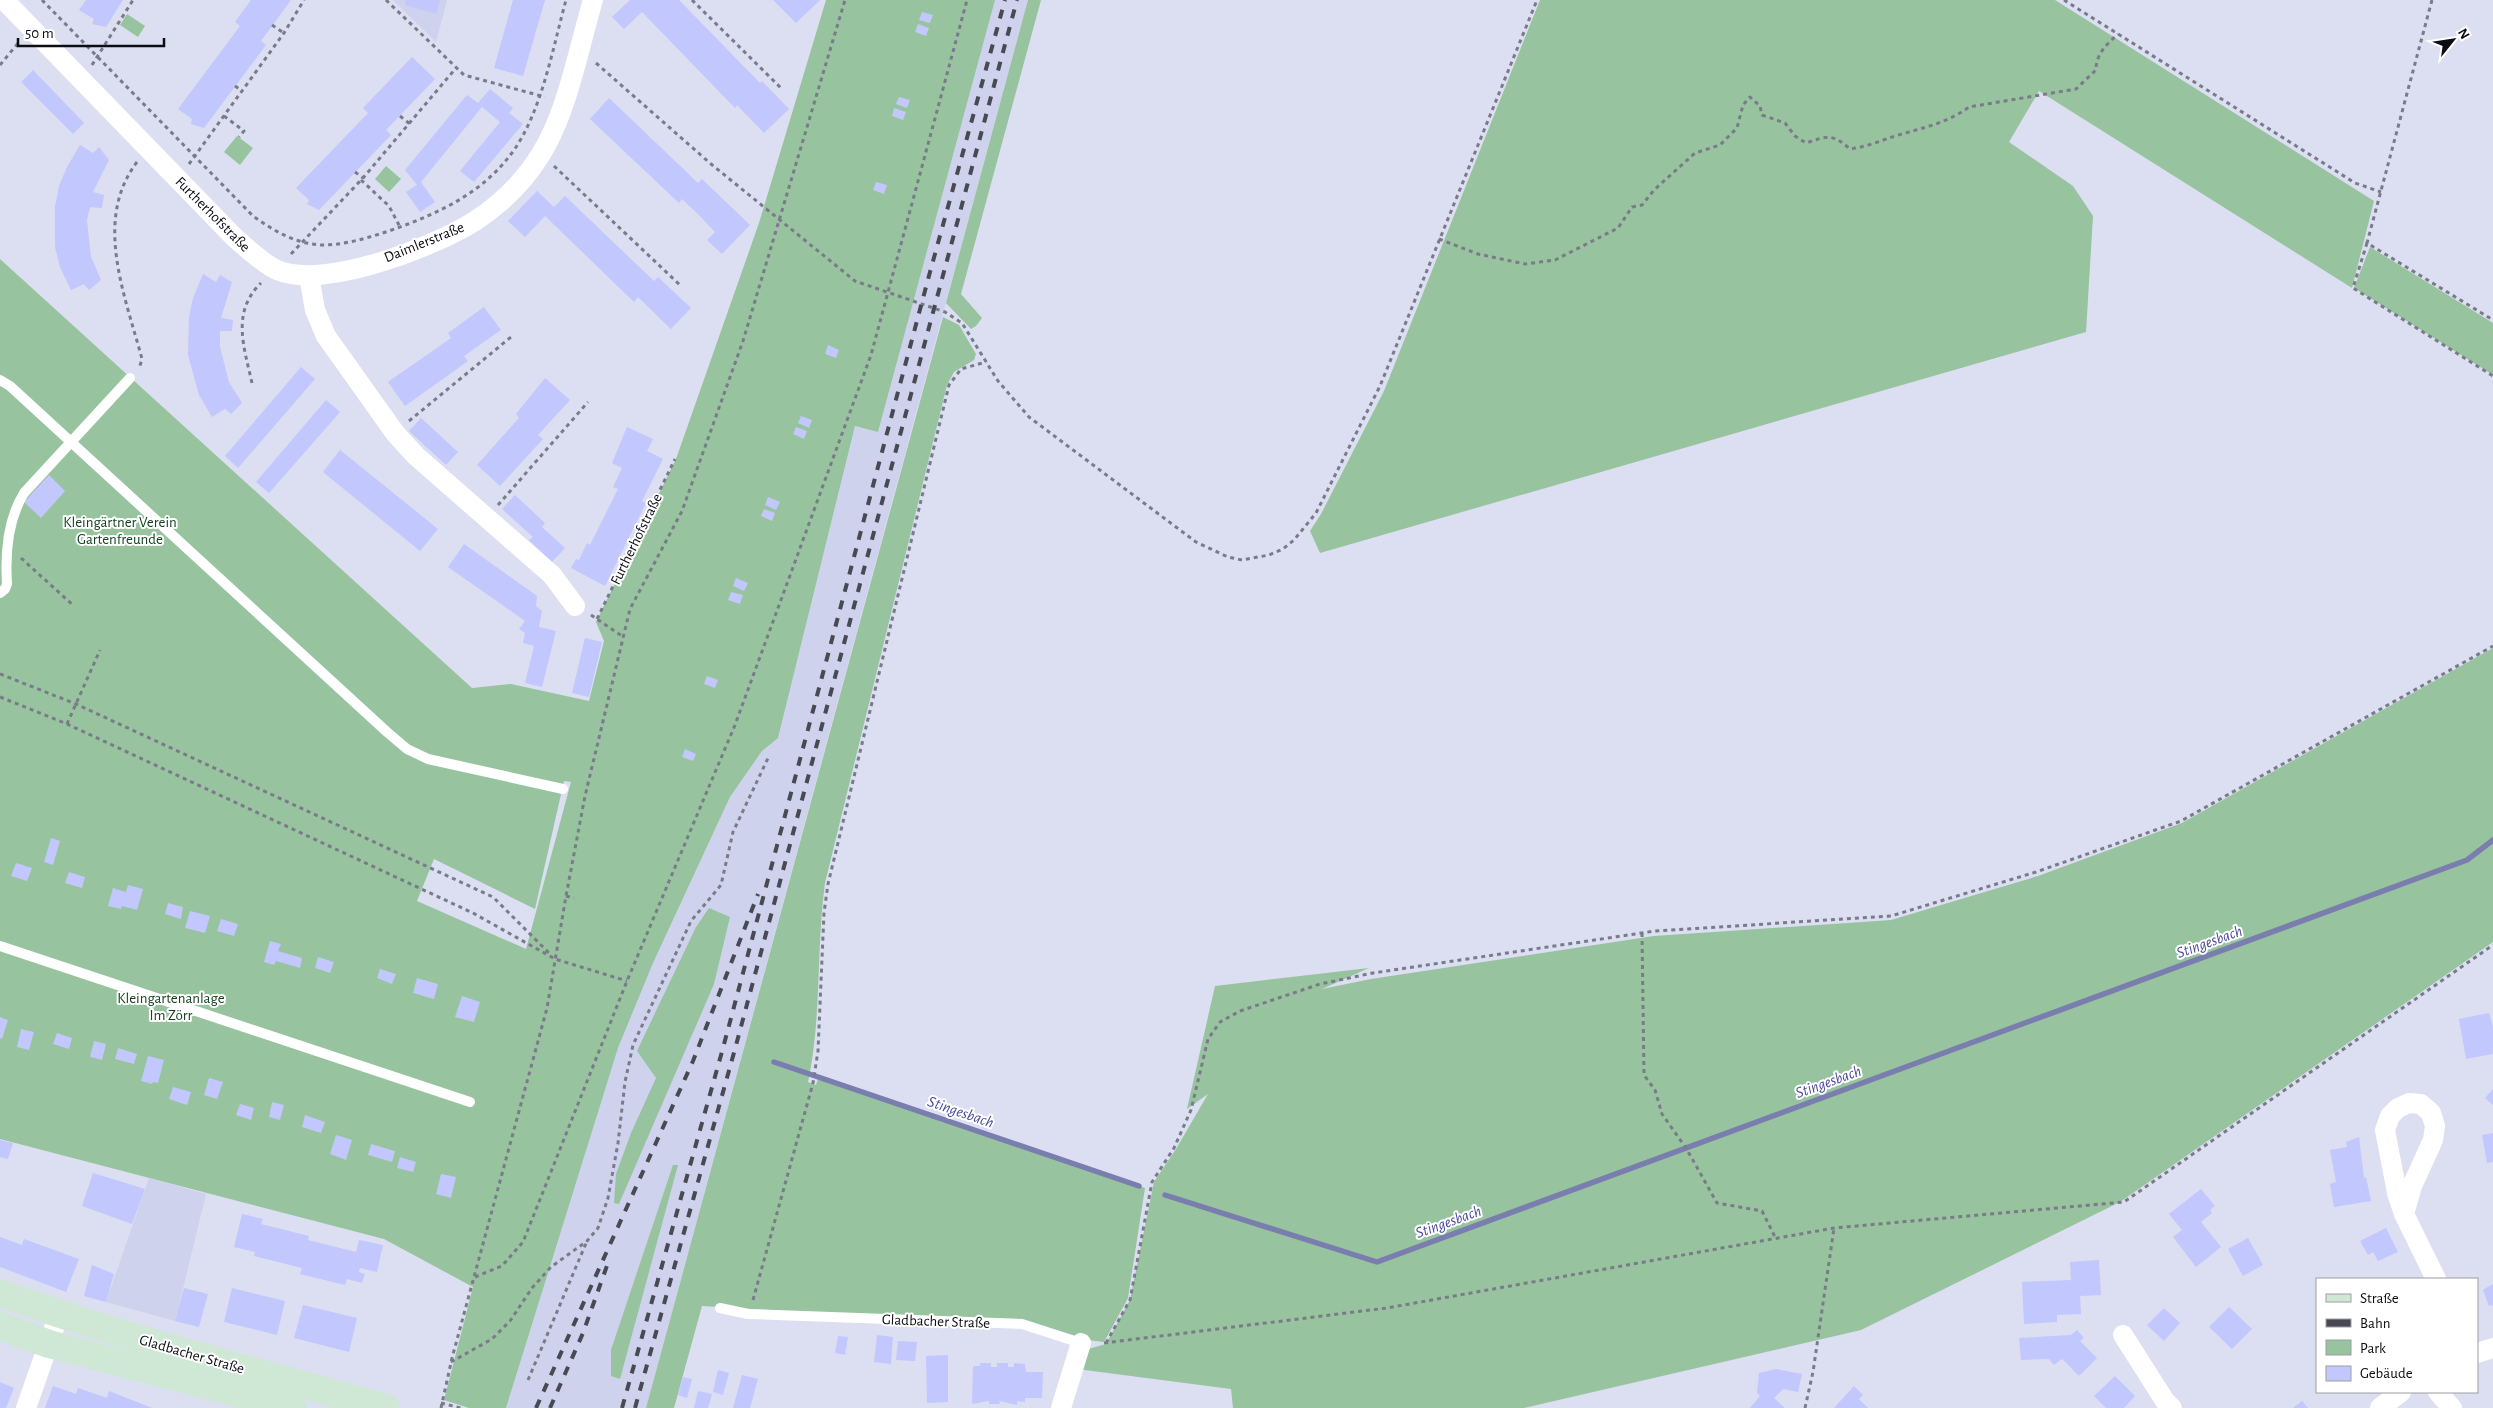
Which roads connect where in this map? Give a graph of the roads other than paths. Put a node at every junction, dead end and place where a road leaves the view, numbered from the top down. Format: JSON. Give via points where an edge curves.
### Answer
{"nodes":[{"id":1,"x":4,"y":0,"type":"edge"},
{"id":2,"x":592,"y":0,"type":"edge"},
{"id":3,"x":309,"y":276,"type":"junction"},
{"id":4,"x":130,"y":378,"type":"road end"},
{"id":5,"x":0,"y":380,"type":"edge"},
{"id":6,"x":71,"y":443,"type":"junction"},
{"id":7,"x":0,"y":593,"type":"edge"},
{"id":8,"x":575,"y":606,"type":"road end"},
{"id":9,"x":562,"y":789,"type":"dead end"},
{"id":10,"x":0,"y":946,"type":"edge"},
{"id":11,"x":470,"y":1102,"type":"dead end"},
{"id":12,"x":2404,"y":1214,"type":"junction"},
{"id":13,"x":2436,"y":1278,"type":"edge"},
{"id":14,"x":0,"y":1293,"type":"edge"},
{"id":15,"x":720,"y":1308,"type":"dead end"},
{"id":16,"x":59,"y":1314,"type":"junction"},
{"id":17,"x":0,"y":1326,"type":"edge"},
{"id":18,"x":2123,"y":1335,"type":"dead end"},
{"id":19,"x":1081,"y":1343,"type":"joint"},
{"id":20,"x":48,"y":1344,"type":"junction"},
{"id":21,"x":2493,"y":1348,"type":"edge"},
{"id":22,"x":2478,"y":1353,"type":"edge"},
{"id":23,"x":2400,"y":1393,"type":"edge"},
{"id":24,"x":2439,"y":1393,"type":"edge"},
{"id":25,"x":26,"y":1408,"type":"edge"},
{"id":26,"x":292,"y":1408,"type":"edge"},
{"id":27,"x":386,"y":1408,"type":"edge"},
{"id":28,"x":1062,"y":1408,"type":"edge"},
{"id":29,"x":2172,"y":1408,"type":"edge"},
{"id":30,"x":2380,"y":1408,"type":"edge"},
{"id":31,"x":2452,"y":1408,"type":"edge"}],
"edges":[{"from":1,"to":3,"type":"street","name":"Furtherhofstraße","via":[[235,238],[278,270]]},
{"from":2,"to":3,"type":"street","name":"Daimlerstraße","via":[[552,134],[524,177],[497,204],[475,221],[408,252],[345,271]]},
{"from":3,"to":8,"type":"street","via":[[314,310],[326,336],[395,433],[416,456],[552,575]]},
{"from":4,"to":6,"type":"lane"},
{"from":5,"to":6,"type":"lane"},
{"from":6,"to":7,"type":"lane","via":[[24,492],[15,512],[7,546],[7,584]]},
{"from":6,"to":9,"type":"lane","via":[[407,749],[428,759]]},
{"from":10,"to":11,"type":"lane"},
{"from":12,"to":12,"type":"street","via":[[2385,1130],[2390,1116],[2398,1108],[2409,1103],[2421,1104],[2431,1113],[2435,1126],[2433,1140],[2412,1186]]},
{"from":12,"to":13,"type":"street"},
{"from":14,"to":16,"type":"main road","name":"Gladbacher Straße"},
{"from":15,"to":19,"type":"lane","name":"Gladbacher Straße","via":[[748,1314],[1022,1324]]},
{"from":16,"to":20,"type":"street"},
{"from":16,"to":27,"type":"main road","name":"Gladbacher Straße"},
{"from":17,"to":20,"type":"main road","name":"Gladbacher Straße"},
{"from":18,"to":29,"type":"street"},
{"from":19,"to":28,"type":"street"},
{"from":20,"to":25,"type":"street"},
{"from":20,"to":26,"type":"main road","name":"Gladbacher Straße"},
{"from":21,"to":22,"type":"street"},
{"from":23,"to":30,"type":"street"},
{"from":24,"to":31,"type":"street"}]}
